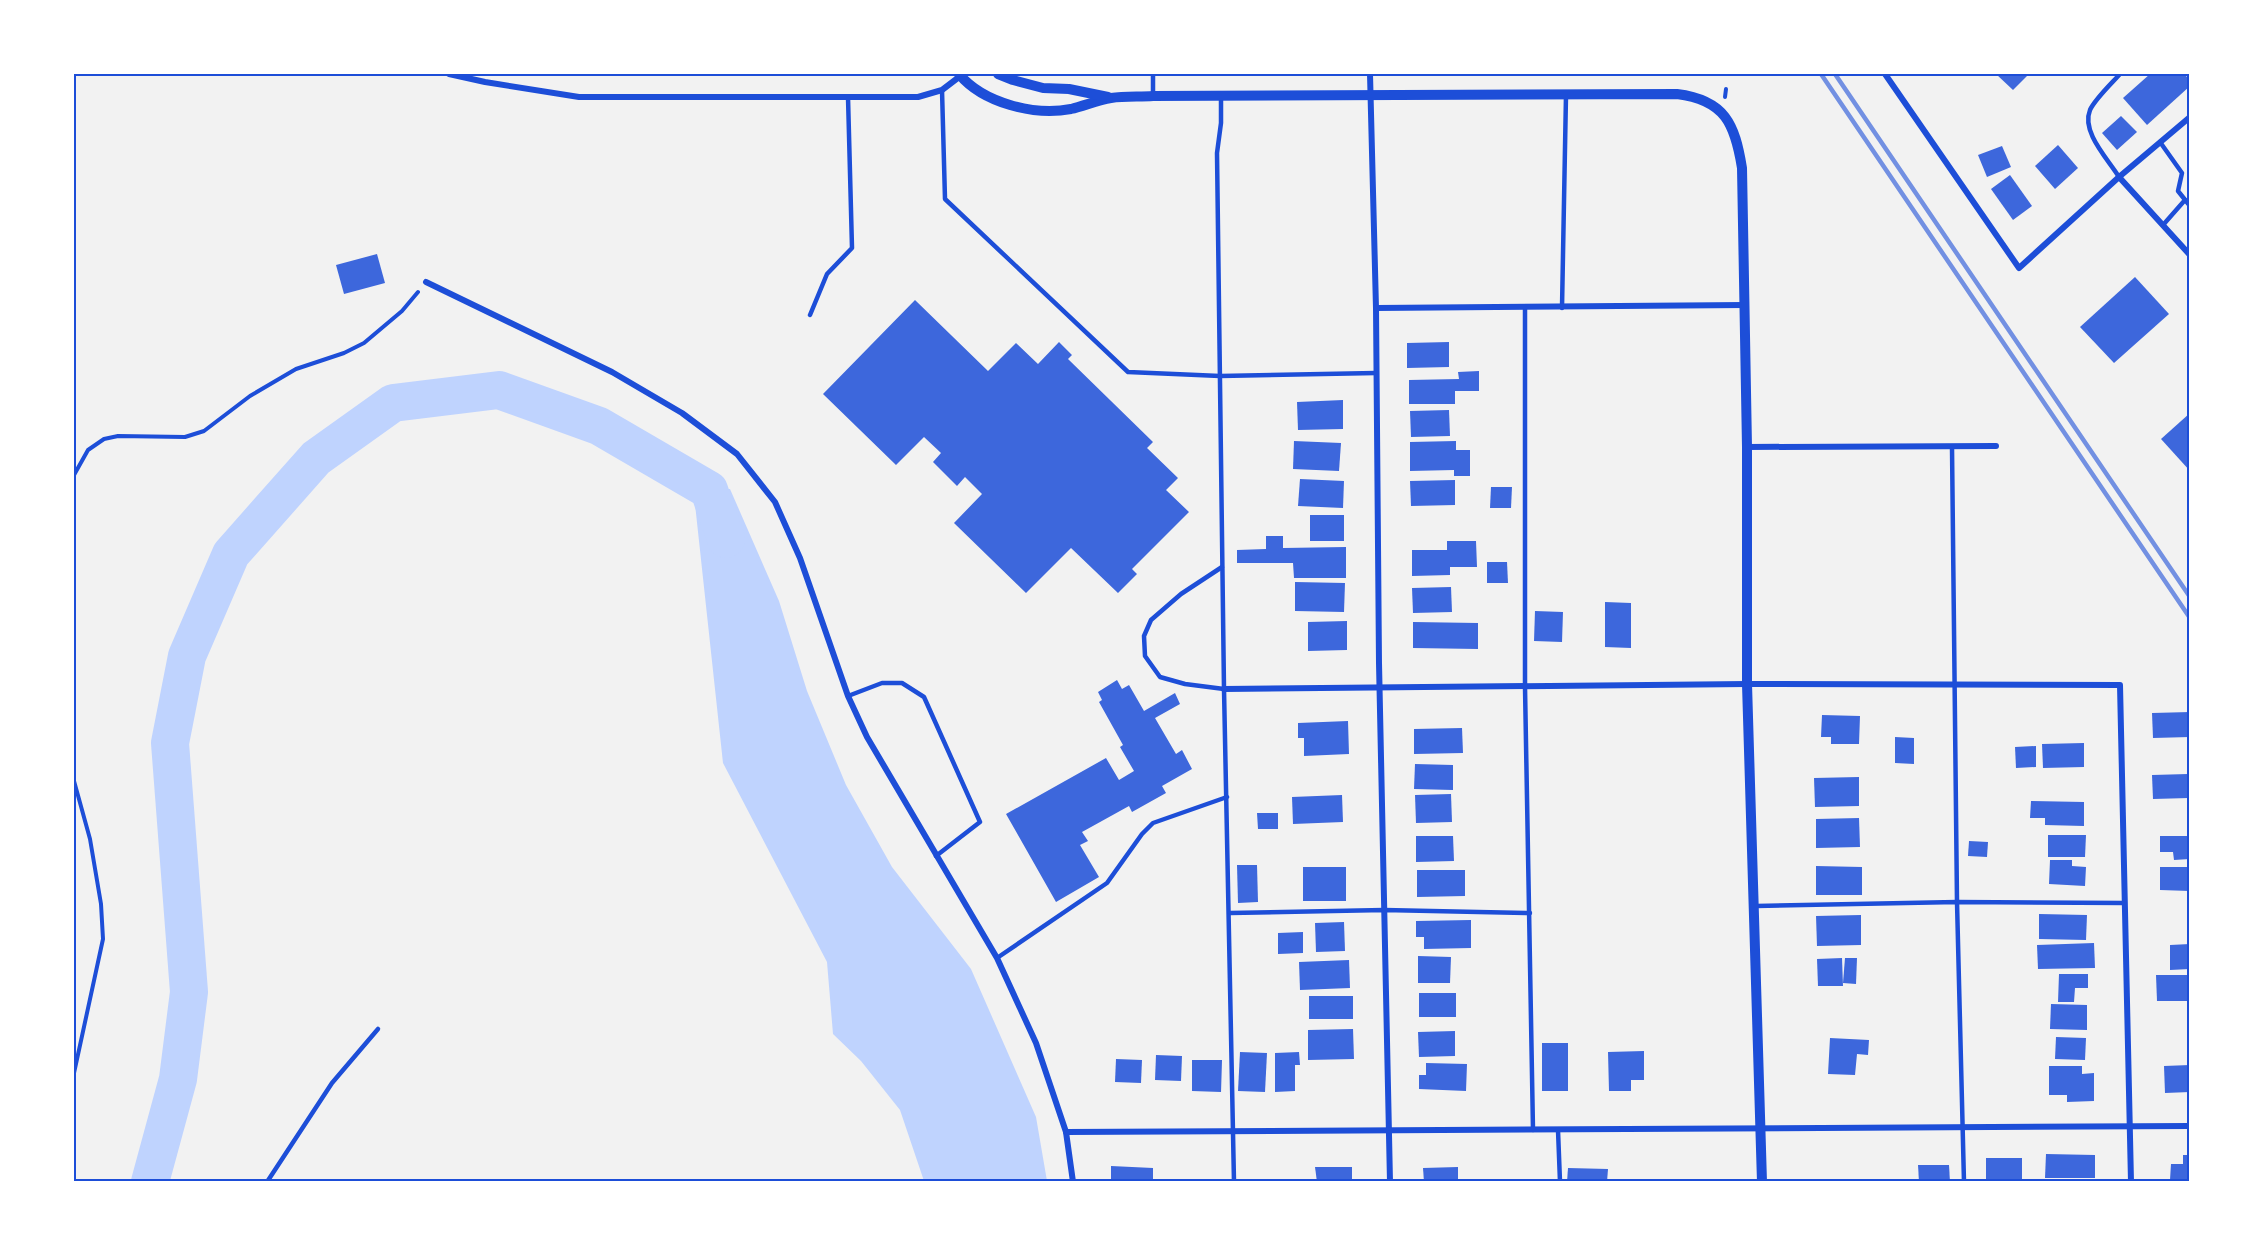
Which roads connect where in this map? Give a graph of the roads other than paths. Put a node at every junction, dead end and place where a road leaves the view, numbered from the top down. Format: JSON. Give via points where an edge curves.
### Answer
{"nodes":[{"id":1,"x":449,"y":74,"type":"edge"},
{"id":2,"x":961,"y":74,"type":"edge"},
{"id":3,"x":998,"y":74,"type":"edge"},
{"id":4,"x":1154,"y":74,"type":"edge"},
{"id":5,"x":1370,"y":74,"type":"edge"},
{"id":6,"x":1886,"y":74,"type":"edge"},
{"id":7,"x":2120,"y":74,"type":"edge"},
{"id":8,"x":942,"y":90,"type":"junction"},
{"id":9,"x":1370,"y":94,"type":"junction"},
{"id":10,"x":1566,"y":95,"type":"junction"},
{"id":11,"x":1154,"y":96,"type":"junction"},
{"id":12,"x":1221,"y":96,"type":"junction"},
{"id":13,"x":848,"y":97,"type":"junction"},
{"id":14,"x":1111,"y":98,"type":"junction"},
{"id":15,"x":2190,"y":117,"type":"edge"},
{"id":16,"x":2160,"y":142,"type":"junction"},
{"id":17,"x":2119,"y":177,"type":"junction"},
{"id":18,"x":2185,"y":200,"type":"junction"},
{"id":19,"x":2190,"y":206,"type":"edge"},
{"id":20,"x":2163,"y":225,"type":"junction"},
{"id":21,"x":2190,"y":255,"type":"edge"},
{"id":22,"x":426,"y":282,"type":"road end"},
{"id":23,"x":1745,"y":305,"type":"junction"},
{"id":24,"x":1376,"y":308,"type":"junction"},
{"id":25,"x":1525,"y":308,"type":"junction"},
{"id":26,"x":1562,"y":308,"type":"junction"},
{"id":27,"x":810,"y":315,"type":"dead end"},
{"id":28,"x":1376,"y":373,"type":"junction"},
{"id":29,"x":1220,"y":376,"type":"junction"},
{"id":30,"x":1995,"y":446,"type":"dead end"},
{"id":31,"x":1747,"y":447,"type":"junction"},
{"id":32,"x":1952,"y":447,"type":"junction"},
{"id":33,"x":1222,"y":567,"type":"junction"},
{"id":34,"x":1747,"y":684,"type":"junction"},
{"id":35,"x":1954,"y":685,"type":"junction"},
{"id":36,"x":1526,"y":687,"type":"junction"},
{"id":37,"x":1380,"y":688,"type":"junction"},
{"id":38,"x":1224,"y":689,"type":"junction"},
{"id":39,"x":848,"y":696,"type":"junction"},
{"id":40,"x":1227,"y":797,"type":"junction"},
{"id":41,"x":936,"y":856,"type":"junction"},
{"id":42,"x":1957,"y":902,"type":"junction"},
{"id":43,"x":2125,"y":903,"type":"junction"},
{"id":44,"x":1756,"y":906,"type":"junction"},
{"id":45,"x":1384,"y":910,"type":"junction"},
{"id":46,"x":1230,"y":913,"type":"junction"},
{"id":47,"x":1530,"y":913,"type":"junction"},
{"id":48,"x":997,"y":958,"type":"junction"},
{"id":49,"x":378,"y":1029,"type":"dead end"},
{"id":50,"x":2190,"y":1126,"type":"edge"},
{"id":51,"x":2131,"y":1127,"type":"junction"},
{"id":52,"x":1962,"y":1128,"type":"junction"},
{"id":53,"x":1762,"y":1129,"type":"junction"},
{"id":54,"x":1234,"y":1130,"type":"junction"},
{"id":55,"x":1389,"y":1130,"type":"junction"},
{"id":56,"x":1533,"y":1130,"type":"junction"},
{"id":57,"x":1558,"y":1130,"type":"junction"},
{"id":58,"x":1066,"y":1132,"type":"junction"},
{"id":59,"x":267,"y":1182,"type":"edge"},
{"id":60,"x":1072,"y":1182,"type":"edge"},
{"id":61,"x":1234,"y":1182,"type":"edge"},
{"id":62,"x":1390,"y":1182,"type":"edge"},
{"id":63,"x":1560,"y":1182,"type":"edge"},
{"id":64,"x":1762,"y":1182,"type":"edge"},
{"id":65,"x":1964,"y":1182,"type":"edge"},
{"id":66,"x":2131,"y":1182,"type":"edge"}],
"edges":[{"from":1,"to":13,"type":"street","via":[[579,97]]},
{"from":2,"to":8,"type":"street"},
{"from":2,"to":14,"type":"street","via":[[983,93],[1005,104],[1040,110],[1069,109]]},
{"from":3,"to":14,"type":"street","via":[[1043,88]]},
{"from":4,"to":11,"type":"lane"},
{"from":5,"to":9,"type":"street"},
{"from":6,"to":17,"type":"street","via":[[2019,268]]},
{"from":7,"to":17,"type":"lane","via":[[2090,109],[2088,122],[2092,136]]},
{"from":8,"to":13,"type":"street","via":[[918,97]]},
{"from":8,"to":29,"type":"lane","via":[[945,199],[1128,372]]},
{"from":9,"to":10,"type":"street"},
{"from":9,"to":12,"type":"street"},
{"from":9,"to":24,"type":"street"},
{"from":10,"to":23,"type":"street","via":[[1693,96],[1725,115],[1738,140],[1742,168]]},
{"from":10,"to":26,"type":"lane"},
{"from":11,"to":12,"type":"street"},
{"from":11,"to":14,"type":"street"},
{"from":12,"to":29,"type":"lane","via":[[1217,153]]},
{"from":13,"to":27,"type":"lane","via":[[852,248],[827,274]]},
{"from":15,"to":16,"type":"street"},
{"from":16,"to":17,"type":"street"},
{"from":16,"to":18,"type":"lane","via":[[2182,172],[2178,191]]},
{"from":17,"to":20,"type":"street"},
{"from":18,"to":19,"type":"lane"},
{"from":18,"to":20,"type":"lane"},
{"from":20,"to":21,"type":"street"},
{"from":22,"to":39,"type":"street","via":[[612,372],[682,413],[737,454],[775,502],[800,558]]},
{"from":23,"to":26,"type":"street"},
{"from":23,"to":31,"type":"street"},
{"from":24,"to":25,"type":"street"},
{"from":24,"to":28,"type":"street"},
{"from":25,"to":26,"type":"street"},
{"from":25,"to":36,"type":"lane"},
{"from":28,"to":29,"type":"lane"},
{"from":28,"to":37,"type":"street"},
{"from":29,"to":33,"type":"lane"},
{"from":30,"to":32,"type":"street"},
{"from":31,"to":32,"type":"street"},
{"from":31,"to":34,"type":"street"},
{"from":32,"to":35,"type":"lane"},
{"from":33,"to":38,"type":"lane"},
{"from":33,"to":38,"type":"lane","via":[[1151,620],[1144,636],[1145,656],[1160,677]]},
{"from":34,"to":35,"type":"street"},
{"from":34,"to":36,"type":"street"},
{"from":34,"to":44,"type":"street"},
{"from":35,"to":42,"type":"lane"},
{"from":35,"to":43,"type":"street","via":[[2120,686]]},
{"from":36,"to":37,"type":"street"},
{"from":36,"to":47,"type":"lane"},
{"from":37,"to":38,"type":"street"},
{"from":37,"to":45,"type":"street"},
{"from":38,"to":40,"type":"lane"},
{"from":39,"to":41,"type":"street","via":[[867,737]]},
{"from":39,"to":41,"type":"lane","via":[[882,683],[902,683],[924,697],[980,822]]},
{"from":40,"to":46,"type":"lane"},
{"from":40,"to":48,"type":"lane","via":[[1153,823],[1107,883]]},
{"from":41,"to":48,"type":"street"},
{"from":42,"to":43,"type":"lane"},
{"from":42,"to":44,"type":"lane"},
{"from":42,"to":52,"type":"lane"},
{"from":43,"to":51,"type":"street"},
{"from":44,"to":53,"type":"street"},
{"from":45,"to":46,"type":"lane"},
{"from":45,"to":47,"type":"lane"},
{"from":45,"to":55,"type":"street"},
{"from":46,"to":54,"type":"lane"},
{"from":47,"to":56,"type":"lane"},
{"from":48,"to":58,"type":"street","via":[[1036,1043]]},
{"from":49,"to":59,"type":"lane","via":[[332,1083]]},
{"from":50,"to":51,"type":"street"},
{"from":51,"to":52,"type":"street"},
{"from":51,"to":66,"type":"street"},
{"from":52,"to":53,"type":"street"},
{"from":52,"to":65,"type":"lane"},
{"from":53,"to":57,"type":"street"},
{"from":53,"to":64,"type":"street"},
{"from":54,"to":55,"type":"street"},
{"from":54,"to":58,"type":"street"},
{"from":54,"to":61,"type":"lane"},
{"from":55,"to":56,"type":"street"},
{"from":55,"to":62,"type":"street"},
{"from":56,"to":57,"type":"street"},
{"from":57,"to":63,"type":"lane"},
{"from":58,"to":60,"type":"street"}]}
